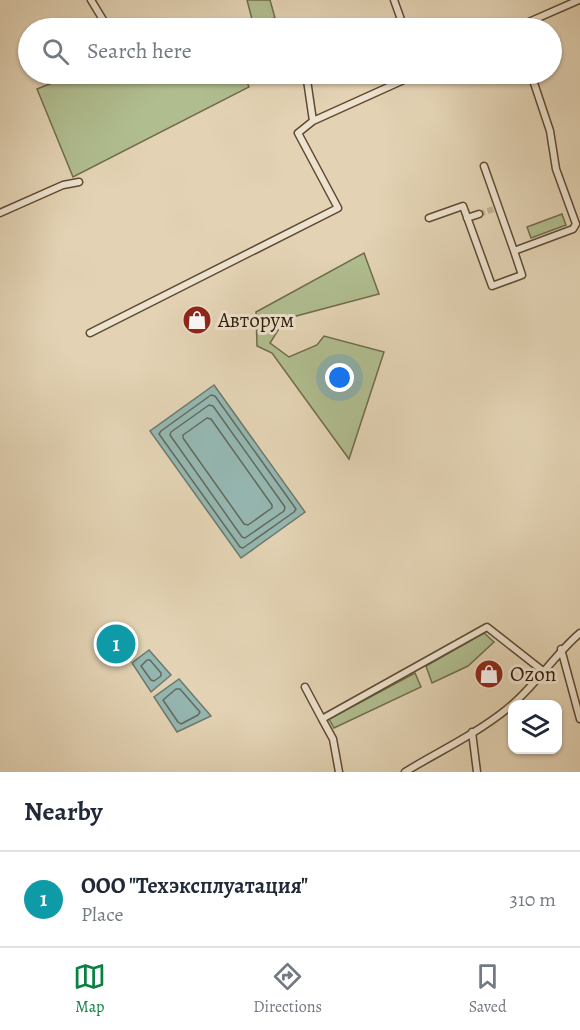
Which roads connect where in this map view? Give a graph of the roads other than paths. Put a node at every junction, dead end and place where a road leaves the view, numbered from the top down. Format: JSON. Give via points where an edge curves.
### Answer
{"nodes":[{"id":1,"x":91,"y":0,"type":"edge"},
{"id":2,"x":394,"y":0,"type":"edge"},
{"id":3,"x":579,"y":0,"type":"edge"},
{"id":4,"x":102,"y":18,"type":"edge"},
{"id":5,"x":400,"y":18,"type":"edge"},
{"id":6,"x":538,"y":18,"type":"edge"},
{"id":7,"x":308,"y":84,"type":"edge"},
{"id":8,"x":395,"y":84,"type":"edge"},
{"id":9,"x":534,"y":84,"type":"edge"},
{"id":10,"x":313,"y":121,"type":"junction"},
{"id":11,"x":484,"y":166,"type":"dead end"},
{"id":12,"x":79,"y":182,"type":"dead end"},
{"id":13,"x":1,"y":210,"type":"edge"},
{"id":14,"x":479,"y":214,"type":"tunnel mouth"},
{"id":15,"x":429,"y":218,"type":"dead end"},
{"id":16,"x":467,"y":218,"type":"junction"},
{"id":17,"x":514,"y":251,"type":"junction"},
{"id":18,"x":90,"y":333,"type":"dead end"},
{"id":19,"x":580,"y":633,"type":"edge"},
{"id":20,"x":561,"y":649,"type":"junction"},
{"id":21,"x":543,"y":671,"type":"junction"},
{"id":22,"x":305,"y":687,"type":"dead end"},
{"id":23,"x":322,"y":719,"type":"junction"},
{"id":24,"x":580,"y":719,"type":"edge"},
{"id":25,"x":472,"y":732,"type":"junction"},
{"id":26,"x":339,"y":772,"type":"edge"},
{"id":27,"x":405,"y":772,"type":"edge"},
{"id":28,"x":477,"y":772,"type":"edge"}],
"edges":[{"from":1,"to":4,"type":"street"},
{"from":2,"to":5,"type":"street"},
{"from":3,"to":6,"type":"street"},
{"from":7,"to":10,"type":"street"},
{"from":8,"to":10,"type":"street"},
{"from":9,"to":17,"type":"street","via":[[550,131],[556,169],[576,224],[573,229]]},
{"from":10,"to":18,"type":"street","via":[[298,133],[338,208]]},
{"from":11,"to":17,"type":"street"},
{"from":12,"to":13,"type":"street"},
{"from":14,"to":16,"type":"street"},
{"from":15,"to":16,"type":"street","via":[[463,206]]},
{"from":16,"to":17,"type":"street","via":[[492,286],[522,274]]},
{"from":19,"to":20,"type":"street"},
{"from":20,"to":21,"type":"street"},
{"from":20,"to":24,"type":"street"},
{"from":21,"to":23,"type":"street","via":[[487,627]]},
{"from":21,"to":25,"type":"street","via":[[507,709]]},
{"from":22,"to":23,"type":"street"},
{"from":23,"to":26,"type":"street","via":[[333,739]]},
{"from":25,"to":27,"type":"street"},
{"from":25,"to":28,"type":"street"}]}
